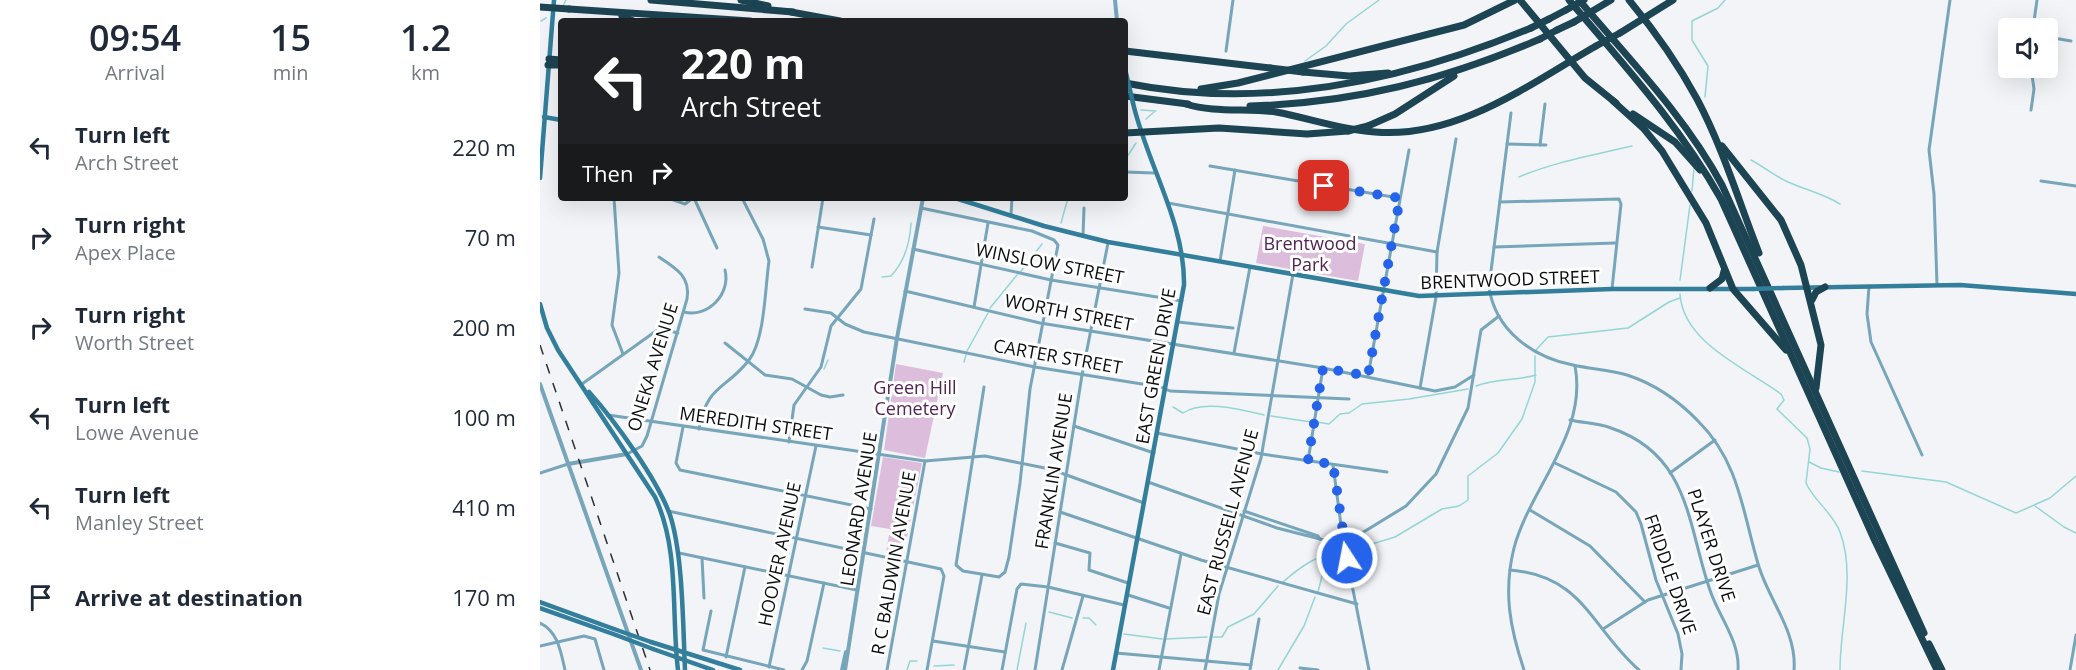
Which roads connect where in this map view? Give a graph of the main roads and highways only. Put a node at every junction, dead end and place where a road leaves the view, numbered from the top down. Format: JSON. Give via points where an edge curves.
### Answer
{"nodes":[{"id":1,"x":554,"y":0,"type":"edge"},
{"id":2,"x":651,"y":0,"type":"edge"},
{"id":3,"x":741,"y":0,"type":"edge"},
{"id":4,"x":1515,"y":0,"type":"edge"},
{"id":5,"x":1520,"y":0,"type":"edge"},
{"id":6,"x":1569,"y":0,"type":"edge"},
{"id":7,"x":1579,"y":0,"type":"edge"},
{"id":8,"x":1584,"y":0,"type":"edge"},
{"id":9,"x":1611,"y":0,"type":"edge"},
{"id":10,"x":1629,"y":0,"type":"edge"},
{"id":11,"x":1673,"y":0,"type":"edge"},
{"id":12,"x":540,"y":7,"type":"edge"},
{"id":13,"x":605,"y":12,"type":"junction"},
{"id":14,"x":793,"y":12,"type":"junction"},
{"id":15,"x":624,"y":18,"type":"edge"},
{"id":16,"x":702,"y":18,"type":"edge"},
{"id":17,"x":824,"y":18,"type":"edge"},
{"id":18,"x":1644,"y":19,"type":"junction"},
{"id":19,"x":1128,"y":51,"type":"edge"},
{"id":20,"x":558,"y":60,"type":"edge"},
{"id":21,"x":1570,"y":61,"type":"junction"},
{"id":22,"x":549,"y":62,"type":"junction"},
{"id":23,"x":1485,"y":62,"type":"junction"},
{"id":24,"x":1438,"y":64,"type":"junction"},
{"id":25,"x":558,"y":65,"type":"edge"},
{"id":26,"x":1128,"y":81,"type":"edge"},
{"id":27,"x":1128,"y":83,"type":"edge"},
{"id":28,"x":1156,"y":88,"type":"junction"},
{"id":29,"x":1128,"y":96,"type":"edge"},
{"id":30,"x":1613,"y":101,"type":"junction"},
{"id":31,"x":1186,"y":104,"type":"junction"},
{"id":32,"x":544,"y":117,"type":"junction"},
{"id":33,"x":558,"y":119,"type":"edge"},
{"id":34,"x":1708,"y":123,"type":"junction"},
{"id":35,"x":1139,"y":131,"type":"junction"},
{"id":36,"x":1128,"y":133,"type":"edge"},
{"id":37,"x":540,"y":178,"type":"edge"},
{"id":38,"x":1720,"y":199,"type":"junction"},
{"id":39,"x":965,"y":201,"type":"edge"},
{"id":40,"x":1184,"y":255,"type":"junction"},
{"id":41,"x":1724,"y":268,"type":"junction"},
{"id":42,"x":1809,"y":286,"type":"junction"},
{"id":43,"x":1825,"y":287,"type":"junction"},
{"id":44,"x":1710,"y":288,"type":"junction"},
{"id":45,"x":1733,"y":289,"type":"junction"},
{"id":46,"x":2076,"y":294,"type":"edge"},
{"id":47,"x":1773,"y":295,"type":"junction"},
{"id":48,"x":1812,"y":300,"type":"junction"},
{"id":49,"x":540,"y":304,"type":"edge"},
{"id":50,"x":1800,"y":374,"type":"junction"},
{"id":51,"x":582,"y":384,"type":"junction"},
{"id":52,"x":1817,"y":395,"type":"junction"},
{"id":53,"x":630,"y":453,"type":"junction"},
{"id":54,"x":540,"y":602,"type":"edge"},
{"id":55,"x":540,"y":608,"type":"edge"},
{"id":56,"x":676,"y":651,"type":"junction"},
{"id":57,"x":684,"y":654,"type":"junction"},
{"id":58,"x":1935,"y":654,"type":"junction"},
{"id":59,"x":676,"y":657,"type":"junction"},
{"id":60,"x":684,"y":660,"type":"junction"},
{"id":61,"x":678,"y":670,"type":"edge"},
{"id":62,"x":684,"y":670,"type":"edge"},
{"id":63,"x":714,"y":670,"type":"edge"},
{"id":64,"x":740,"y":670,"type":"edge"},
{"id":65,"x":1113,"y":670,"type":"edge"},
{"id":66,"x":1937,"y":670,"type":"edge"},
{"id":67,"x":1942,"y":670,"type":"edge"},
{"id":68,"x":1947,"y":670,"type":"edge"}],
"edges":[{"from":1,"to":22,"type":"main road"},
{"from":2,"to":14,"type":"highway"},
{"from":3,"to":14,"type":"highway"},
{"from":4,"to":28,"type":"highway","via":[[1464,25],[1252,79],[1209,88]]},
{"from":5,"to":21,"type":"highway"},
{"from":6,"to":38,"type":"highway","via":[[1676,127]]},
{"from":7,"to":47,"type":"highway","via":[[1672,110],[1710,162]]},
{"from":8,"to":24,"type":"highway","bridge":true,"via":[[1531,28]]},
{"from":9,"to":23,"type":"highway","bridge":true,"via":[[1540,39]]},
{"from":10,"to":18,"type":"highway"},
{"from":11,"to":18,"type":"highway"},
{"from":12,"to":13,"type":"highway","bridge":true},
{"from":13,"to":15,"type":"highway"},
{"from":13,"to":16,"type":"highway"},
{"from":14,"to":17,"type":"highway"},
{"from":18,"to":21,"type":"highway","bridge":true},
{"from":18,"to":34,"type":"highway","via":[[1684,76]]},
{"from":19,"to":24,"type":"highway","bridge":true,"via":[[1363,76]]},
{"from":20,"to":22,"type":"highway"},
{"from":21,"to":30,"type":"highway"},
{"from":21,"to":31,"type":"highway","via":[[1483,110],[1448,124],[1412,132],[1363,131],[1273,112]]},
{"from":22,"to":25,"type":"highway"},
{"from":22,"to":32,"type":"main road"},
{"from":23,"to":31,"type":"highway","via":[[1427,81],[1341,98],[1273,105]]},
{"from":23,"to":35,"type":"highway","bridge":true,"via":[[1450,78],[1395,114],[1348,131]]},
{"from":24,"to":28,"type":"highway","via":[[1372,80],[1304,90],[1239,94]]},
{"from":26,"to":35,"type":"main road","name":"EAST GREEN DRIVE","bridge":true},
{"from":27,"to":28,"type":"highway"},
{"from":29,"to":31,"type":"highway"},
{"from":30,"to":38,"type":"highway","via":[[1675,142]]},
{"from":30,"to":41,"type":"highway","via":[[1662,151],[1706,223]]},
{"from":32,"to":33,"type":"main road"},
{"from":32,"to":37,"type":"main road"},
{"from":34,"to":42,"type":"highway","via":[[1732,162],[1781,220]]},
{"from":34,"to":47,"type":"highway"},
{"from":35,"to":36,"type":"highway"},
{"from":35,"to":40,"type":"main road","name":"EAST GREEN DRIVE"},
{"from":38,"to":50,"type":"highway"},
{"from":39,"to":40,"type":"main road","name":"BRENTWOOD STREET","via":[[1083,236]]},
{"from":40,"to":44,"type":"main road","name":"BRENTWOOD STREET","via":[[1436,297]]},
{"from":40,"to":65,"type":"main road","name":"EAST GREEN DRIVE","via":[[1182,301]]},
{"from":41,"to":44,"type":"highway","via":[[1722,279]]},
{"from":41,"to":45,"type":"highway"},
{"from":42,"to":43,"type":"main road","name":"BRENTWOOD STREET"},
{"from":42,"to":45,"type":"main road","name":"BRENTWOOD STREET","bridge":true},
{"from":42,"to":48,"type":"highway"},
{"from":43,"to":46,"type":"main road","name":"BRENTWOOD STREET","via":[[1998,286]]},
{"from":43,"to":48,"type":"highway"},
{"from":44,"to":45,"type":"main road","name":"BRENTWOOD STREET"},
{"from":45,"to":50,"type":"highway","via":[[1783,345]]},
{"from":47,"to":52,"type":"highway"},
{"from":48,"to":52,"type":"highway","via":[[1822,349]]},
{"from":49,"to":51,"type":"main road","via":[[554,342]]},
{"from":50,"to":66,"type":"highway"},
{"from":51,"to":53,"type":"main road"},
{"from":51,"to":53,"type":"main road","via":[[608,415]]},
{"from":52,"to":58,"type":"highway"},
{"from":53,"to":56,"type":"main road","via":[[655,497],[668,532]]},
{"from":53,"to":57,"type":"main road","via":[[668,511],[677,553]]},
{"from":54,"to":56,"type":"main road","bridge":true},
{"from":55,"to":59,"type":"main road","bridge":true},
{"from":56,"to":57,"type":"main road"},
{"from":56,"to":59,"type":"main road"},
{"from":57,"to":60,"type":"main road"},
{"from":57,"to":64,"type":"main road"},
{"from":58,"to":67,"type":"highway"},
{"from":58,"to":68,"type":"highway"},
{"from":59,"to":60,"type":"main road"},
{"from":59,"to":61,"type":"main road"},
{"from":60,"to":62,"type":"main road"},
{"from":60,"to":63,"type":"main road"}]}
